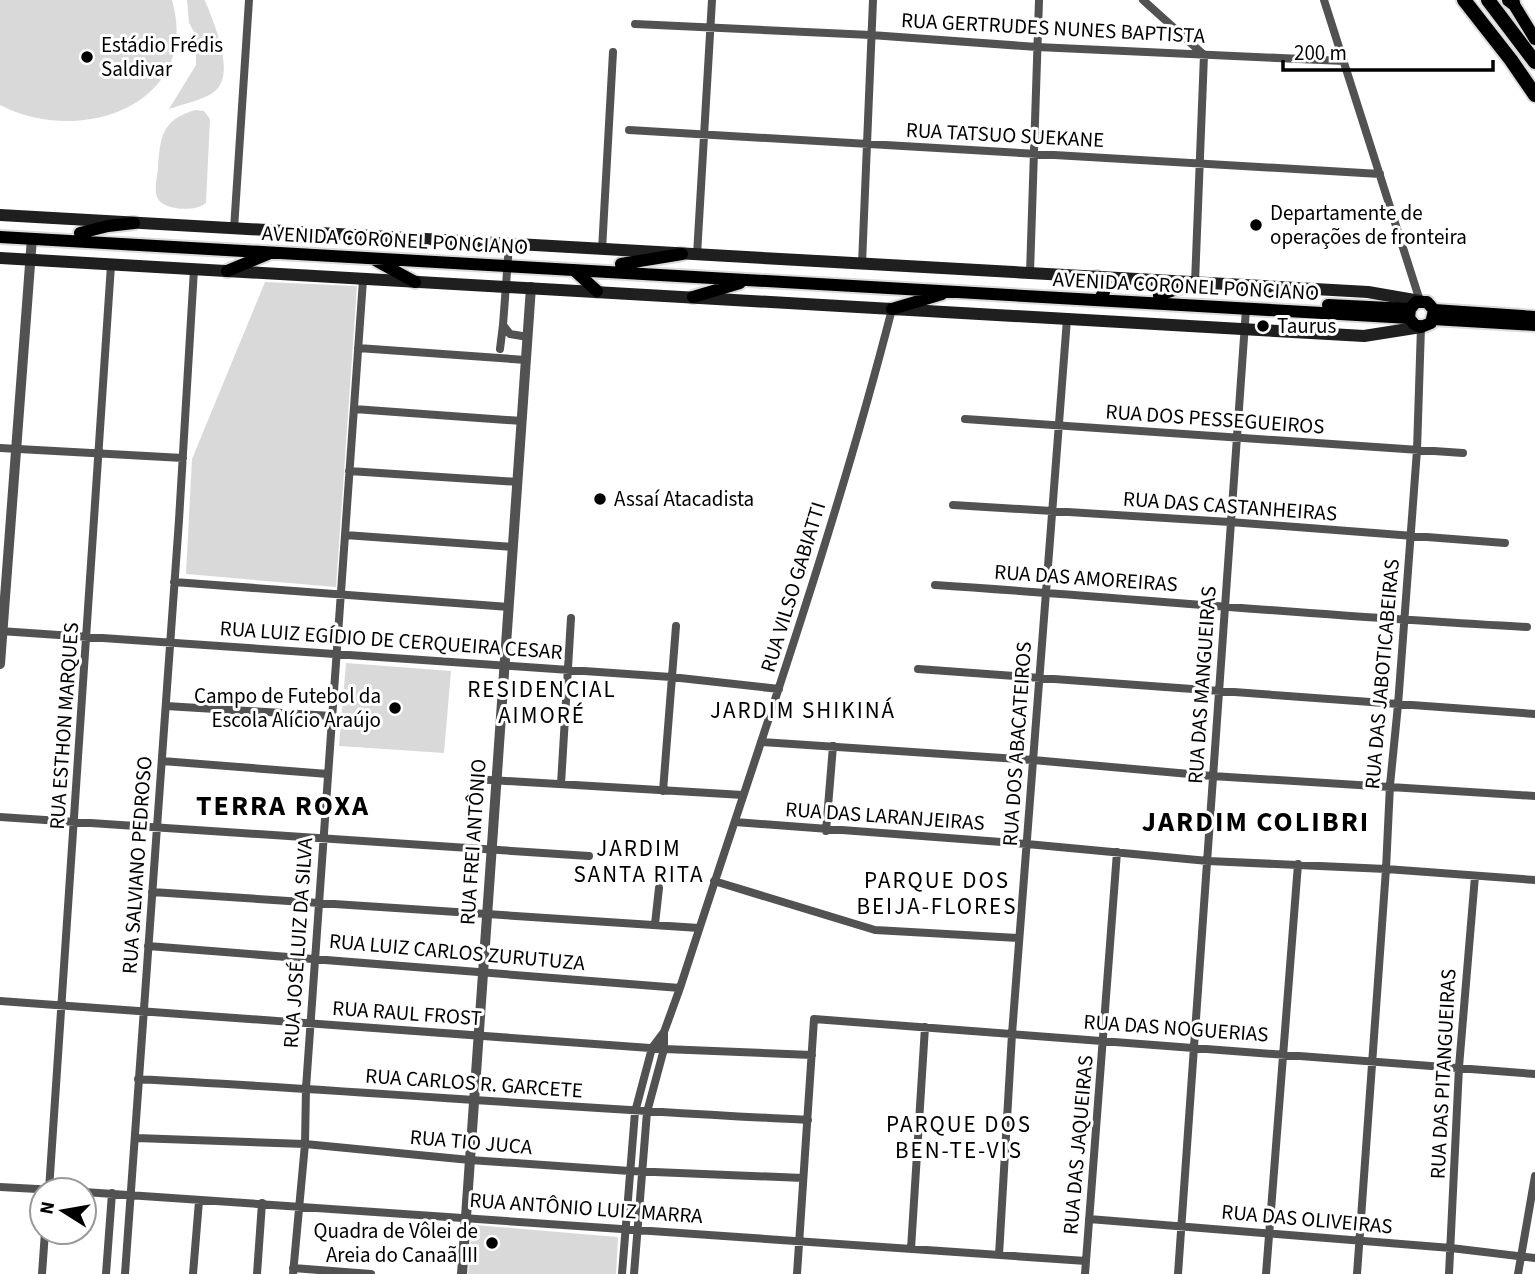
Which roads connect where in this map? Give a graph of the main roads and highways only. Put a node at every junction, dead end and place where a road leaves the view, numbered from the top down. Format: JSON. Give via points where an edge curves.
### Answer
{"nodes":[{"id":1,"x":1464,"y":0,"type":"edge"},
{"id":2,"x":1488,"y":0,"type":"edge"},
{"id":3,"x":1511,"y":1,"type":"edge"},
{"id":4,"x":1535,"y":39,"type":"edge"},
{"id":5,"x":1535,"y":62,"type":"edge"},
{"id":6,"x":1522,"y":75,"type":"junction"},
{"id":7,"x":1535,"y":95,"type":"edge"},
{"id":8,"x":1535,"y":105,"type":"edge"},
{"id":9,"x":0,"y":215,"type":"edge"},
{"id":10,"x":134,"y":223,"type":"junction"},
{"id":11,"x":0,"y":229,"type":"edge"},
{"id":12,"x":80,"y":233,"type":"junction"},
{"id":13,"x":0,"y":237,"type":"edge"},
{"id":14,"x":271,"y":253,"type":"junction"},
{"id":15,"x":682,"y":254,"type":"junction"},
{"id":16,"x":509,"y":256,"type":"junction"},
{"id":17,"x":0,"y":258,"type":"edge"},
{"id":18,"x":371,"y":258,"type":"junction"},
{"id":19,"x":538,"y":264,"type":"junction"},
{"id":20,"x":621,"y":264,"type":"junction"},
{"id":21,"x":574,"y":270,"type":"junction"},
{"id":22,"x":227,"y":271,"type":"junction"},
{"id":23,"x":1097,"y":277,"type":"junction"},
{"id":24,"x":751,"y":280,"type":"junction"},
{"id":25,"x":415,"y":282,"type":"junction"},
{"id":26,"x":1195,"y":283,"type":"junction"},
{"id":27,"x":597,"y":291,"type":"junction"},
{"id":28,"x":954,"y":292,"type":"junction"},
{"id":29,"x":1158,"y":295,"type":"junction"},
{"id":30,"x":1102,"y":296,"type":"junction"},
{"id":31,"x":693,"y":297,"type":"junction"},
{"id":32,"x":892,"y":309,"type":"junction"},
{"id":33,"x":1413,"y":310,"type":"junction"},
{"id":34,"x":1434,"y":315,"type":"junction"},
{"id":35,"x":1535,"y":317,"type":"edge"},
{"id":36,"x":1535,"y":325,"type":"edge"},
{"id":37,"x":1420,"y":327,"type":"junction"}],
"edges":[{"from":1,"to":6,"type":"highway"},
{"from":2,"to":5,"type":"highway"},
{"from":3,"to":4,"type":"main road"},
{"from":6,"to":7,"type":"highway"},
{"from":6,"to":8,"type":"highway"},
{"from":9,"to":10,"type":"main road"},
{"from":10,"to":12,"type":"main road"},
{"from":10,"to":16,"type":"main road"},
{"from":11,"to":12,"type":"main road"},
{"from":12,"to":16,"type":"main road"},
{"from":13,"to":14,"type":"main road","name":"AVENIDA CORONEL PONCIANO"},
{"from":14,"to":18,"type":"main road","name":"AVENIDA CORONEL PONCIANO"},
{"from":14,"to":22,"type":"main road"},
{"from":15,"to":16,"type":"main road","via":[[602,250]]},
{"from":15,"to":20,"type":"main road"},
{"from":15,"to":23,"type":"main road"},
{"from":16,"to":18,"type":"main road","name":"AVENIDA CORONEL PONCIANO"},
{"from":16,"to":19,"type":"main road","name":"AVENIDA CORONEL PONCIANO"},
{"from":17,"to":22,"type":"main road"},
{"from":18,"to":25,"type":"main road"},
{"from":19,"to":20,"type":"main road"},
{"from":19,"to":21,"type":"main road","name":"AVENIDA CORONEL PONCIANO"},
{"from":20,"to":30,"type":"main road","name":"AVENIDA CORONEL PONCIANO"},
{"from":21,"to":24,"type":"main road","name":"AVENIDA CORONEL PONCIANO"},
{"from":21,"to":27,"type":"main road"},
{"from":22,"to":25,"type":"main road"},
{"from":23,"to":26,"type":"main road"},
{"from":23,"to":30,"type":"main road"},
{"from":24,"to":28,"type":"main road","name":"AVENIDA CORONEL PONCIANO"},
{"from":24,"to":31,"type":"main road"},
{"from":25,"to":27,"type":"main road"},
{"from":26,"to":29,"type":"main road"},
{"from":26,"to":33,"type":"main road","via":[[1368,292]]},
{"from":27,"to":31,"type":"main road"},
{"from":28,"to":30,"type":"main road","name":"AVENIDA CORONEL PONCIANO"},
{"from":28,"to":32,"type":"main road"},
{"from":29,"to":30,"type":"main road"},
{"from":29,"to":33,"type":"main road"},
{"from":30,"to":33,"type":"main road","name":"AVENIDA CORONEL PONCIANO","via":[[1246,309]]},
{"from":31,"to":32,"type":"main road"},
{"from":32,"to":37,"type":"main road","via":[[1364,336]]},
{"from":33,"to":34,"type":"main road","name":"AVENIDA CORONEL PONCIANO","via":[[1427,302]]},
{"from":33,"to":37,"type":"main road","via":[[1414,324]]},
{"from":34,"to":35,"type":"main road"},
{"from":34,"to":36,"type":"main road","name":"AVENIDA CORONEL PONCIANO"},
{"from":34,"to":37,"type":"main road","via":[[1428,325]]}]}
